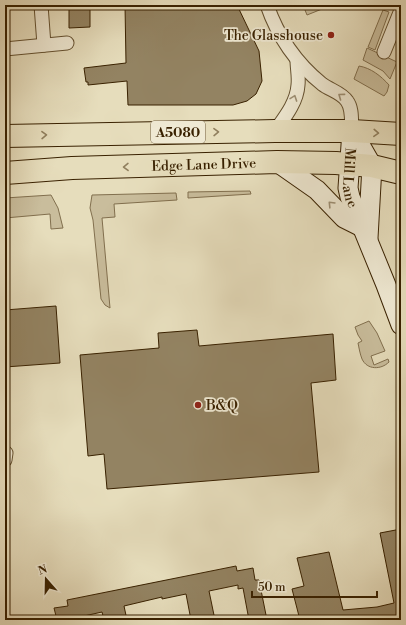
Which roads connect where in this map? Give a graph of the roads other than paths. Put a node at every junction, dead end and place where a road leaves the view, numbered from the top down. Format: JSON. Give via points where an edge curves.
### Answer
{"nodes":[{"id":1,"x":41,"y":5,"type":"edge"},
{"id":2,"x":267,"y":5,"type":"edge"},
{"id":3,"x":401,"y":10,"type":"edge"},
{"id":4,"x":67,"y":43,"type":"dead end"},
{"id":5,"x":44,"y":45,"type":"junction"},
{"id":6,"x":5,"y":49,"type":"edge"},
{"id":7,"x":384,"y":52,"type":"dead end"},
{"id":8,"x":297,"y":60,"type":"junction"},
{"id":9,"x":275,"y":130,"type":"junction"},
{"id":10,"x":352,"y":131,"type":"junction"},
{"id":11,"x":401,"y":134,"type":"edge"},
{"id":12,"x":5,"y":136,"type":"edge"},
{"id":13,"x":277,"y":162,"type":"junction"},
{"id":14,"x":349,"y":164,"type":"junction"},
{"id":15,"x":372,"y":166,"type":"junction"},
{"id":16,"x":5,"y":173,"type":"edge"},
{"id":17,"x":401,"y":173,"type":"edge"},
{"id":18,"x":365,"y":234,"type":"junction"},
{"id":19,"x":401,"y":325,"type":"edge"}],
"edges":[{"from":1,"to":5,"type":"street"},
{"from":2,"to":8,"type":"street","via":[[276,28]]},
{"from":3,"to":7,"type":"street"},
{"from":4,"to":5,"type":"street"},
{"from":5,"to":6,"type":"street"},
{"from":9,"to":8,"type":"street","one_way":true,"via":[[294,99],[298,86]]},
{"from":10,"to":8,"type":"street","one_way":true,"via":[[348,101],[320,82]]},
{"from":9,"to":10,"type":"highway","number":"A5080"},
{"from":12,"to":9,"type":"highway","number":"A5080","one_way":true},
{"from":10,"to":11,"type":"highway","number":"A5080","one_way":true},
{"from":10,"to":14,"type":"street","name":"Mill Lane"},
{"from":10,"to":15,"type":"street","name":"Mill Lane"},
{"from":13,"to":14,"type":"highway","name":"Edge Lane Drive","number":"A5080"},
{"from":13,"to":16,"type":"highway","name":"Edge Lane Drive","number":"A5080","one_way":true,"via":[[72,168]]},
{"from":18,"to":13,"type":"street","one_way":true,"via":[[344,218],[317,190]]},
{"from":14,"to":15,"type":"highway","name":"Edge Lane Drive","number":"A5080"},
{"from":14,"to":18,"type":"street","name":"Mill Lane","via":[[350,197]]},
{"from":15,"to":17,"type":"highway","name":"Edge Lane Drive","number":"A5080"},
{"from":15,"to":18,"type":"street","name":"Mill Lane"},
{"from":18,"to":19,"type":"street","name":"Mill Lane"}]}
